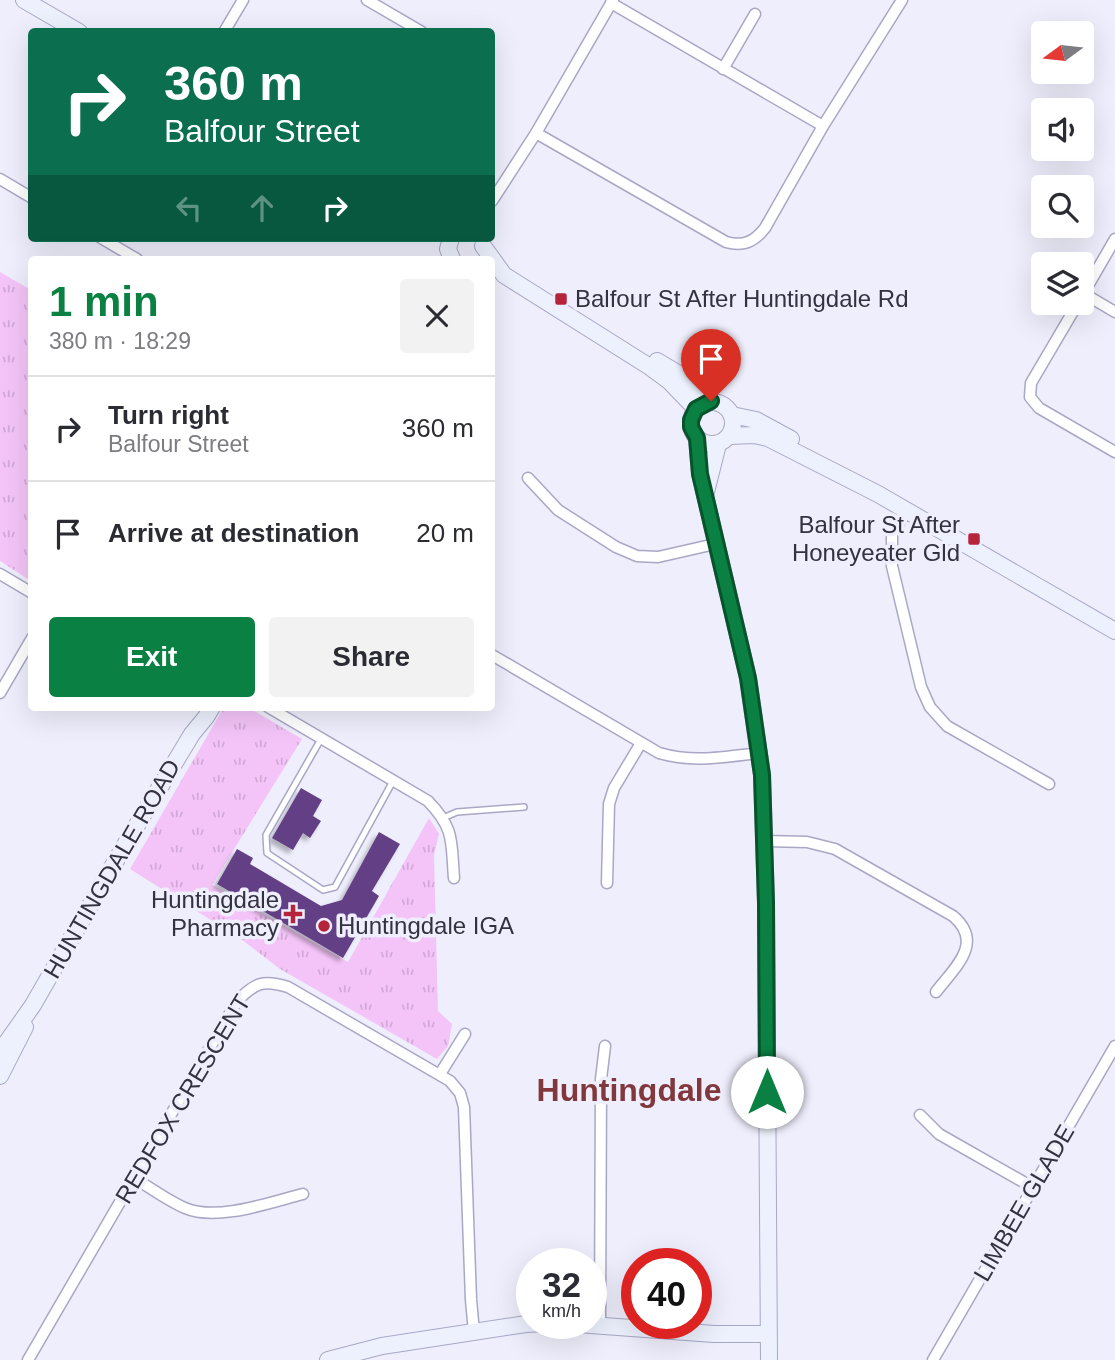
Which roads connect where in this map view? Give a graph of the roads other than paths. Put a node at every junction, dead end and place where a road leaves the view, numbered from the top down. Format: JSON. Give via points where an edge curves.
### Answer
{"nodes":[{"id":1,"x":24,"y":0,"type":"edge"},
{"id":2,"x":243,"y":0,"type":"edge"},
{"id":3,"x":367,"y":0,"type":"edge"},
{"id":4,"x":902,"y":0,"type":"edge"},
{"id":5,"x":612,"y":2,"type":"edge"},
{"id":6,"x":755,"y":14,"type":"dead end"},
{"id":7,"x":72,"y":28,"type":"edge"},
{"id":8,"x":226,"y":28,"type":"edge"},
{"id":9,"x":415,"y":28,"type":"edge"},
{"id":10,"x":723,"y":69,"type":"junction"},
{"id":11,"x":824,"y":126,"type":"junction"},
{"id":12,"x":536,"y":133,"type":"junction"},
{"id":13,"x":0,"y":180,"type":"edge"},
{"id":14,"x":28,"y":196,"type":"edge"},
{"id":15,"x":495,"y":196,"type":"edge"},
{"id":16,"x":1115,"y":239,"type":"edge"},
{"id":17,"x":108,"y":242,"type":"edge"},
{"id":18,"x":132,"y":256,"type":"edge"},
{"id":19,"x":498,"y":273,"type":"edge"},
{"id":20,"x":1094,"y":275,"type":"edge"},
{"id":21,"x":1094,"y":303,"type":"edge"},
{"id":22,"x":1115,"y":312,"type":"edge"},
{"id":23,"x":1071,"y":315,"type":"edge"},
{"id":24,"x":704,"y":405,"type":"junction"},
{"id":25,"x":732,"y":415,"type":"junction"},
{"id":26,"x":697,"y":438,"type":"junction"},
{"id":27,"x":724,"y":440,"type":"junction"},
{"id":28,"x":1115,"y":452,"type":"edge"},
{"id":29,"x":528,"y":478,"type":"dead end"},
{"id":30,"x":878,"y":494,"type":"junction"},
{"id":31,"x":705,"y":495,"type":"junction"},
{"id":32,"x":907,"y":511,"type":"junction"},
{"id":33,"x":715,"y":544,"type":"junction"},
{"id":34,"x":0,"y":574,"type":"edge"},
{"id":35,"x":28,"y":591,"type":"edge"},
{"id":36,"x":1115,"y":631,"type":"edge"},
{"id":37,"x":28,"y":645,"type":"edge"},
{"id":38,"x":495,"y":657,"type":"edge"},
{"id":39,"x":0,"y":692,"type":"edge"},
{"id":40,"x":198,"y":711,"type":"edge"},
{"id":41,"x":210,"y":711,"type":"edge"},
{"id":42,"x":275,"y":711,"type":"edge"},
{"id":43,"x":192,"y":734,"type":"junction"},
{"id":44,"x":322,"y":738,"type":"junction"},
{"id":45,"x":641,"y":743,"type":"junction"},
{"id":46,"x":759,"y":753,"type":"junction"},
{"id":47,"x":393,"y":781,"type":"junction"},
{"id":48,"x":1049,"y":784,"type":"dead end"},
{"id":49,"x":524,"y":807,"type":"dead end"},
{"id":50,"x":443,"y":818,"type":"junction"},
{"id":51,"x":765,"y":841,"type":"junction"},
{"id":52,"x":454,"y":878,"type":"dead end"},
{"id":53,"x":607,"y":883,"type":"dead end"},
{"id":54,"x":936,"y":992,"type":"dead end"},
{"id":55,"x":33,"y":1005,"type":"junction"},
{"id":56,"x":465,"y":1034,"type":"dead end"},
{"id":57,"x":605,"y":1046,"type":"dead end"},
{"id":58,"x":1115,"y":1046,"type":"edge"},
{"id":59,"x":0,"y":1052,"type":"edge"},
{"id":60,"x":440,"y":1074,"type":"junction"},
{"id":61,"x":0,"y":1076,"type":"edge"},
{"id":62,"x":920,"y":1115,"type":"dead end"},
{"id":63,"x":134,"y":1178,"type":"junction"},
{"id":64,"x":1034,"y":1188,"type":"junction"},
{"id":65,"x":303,"y":1194,"type":"dead end"},
{"id":66,"x":600,"y":1248,"type":"edge"},
{"id":67,"x":516,"y":1326,"type":"edge"},
{"id":68,"x":607,"y":1326,"type":"edge"},
{"id":69,"x":474,"y":1332,"type":"junction"},
{"id":70,"x":769,"y":1347,"type":"edge"},
{"id":71,"x":354,"y":1356,"type":"edge"},
{"id":72,"x":28,"y":1360,"type":"edge"},
{"id":73,"x":328,"y":1360,"type":"edge"},
{"id":74,"x":933,"y":1360,"type":"edge"}],
"edges":[{"from":1,"to":7,"type":"street"},
{"from":2,"to":8,"type":"street"},
{"from":3,"to":9,"type":"street"},
{"from":4,"to":11,"type":"street"},
{"from":5,"to":10,"type":"street"},
{"from":5,"to":12,"type":"street"},
{"from":6,"to":10,"type":"street"},
{"from":10,"to":11,"type":"street"},
{"from":11,"to":12,"type":"street","via":[[757,238],[736,245]]},
{"from":12,"to":15,"type":"street"},
{"from":13,"to":14,"type":"street"},
{"from":16,"to":20,"type":"street"},
{"from":17,"to":18,"type":"street"},
{"from":19,"to":24,"type":"street"},
{"from":21,"to":22,"type":"street"},
{"from":23,"to":28,"type":"street","via":[[1031,383],[1030,397],[1039,408]]},
{"from":24,"to":25,"type":"street","via":[[724,405]]},
{"from":24,"to":26,"type":"street","via":[[691,420]]},
{"from":25,"to":27,"type":"street","via":[[733,430]]},
{"from":25,"to":30,"type":"street","via":[[765,424]]},
{"from":26,"to":27,"type":"street","via":[[706,444]]},
{"from":26,"to":31,"type":"street"},
{"from":27,"to":30,"type":"street","via":[[754,435],[768,438]]},
{"from":27,"to":31,"type":"street"},
{"from":29,"to":33,"type":"street","via":[[558,510],[637,556],[659,557]]},
{"from":30,"to":32,"type":"street"},
{"from":31,"to":33,"type":"street"},
{"from":32,"to":36,"type":"street"},
{"from":32,"to":48,"type":"street","via":[[892,533],[892,566],[930,707],[947,726]]},
{"from":33,"to":46,"type":"street","via":[[748,678]]},
{"from":34,"to":35,"type":"street"},
{"from":37,"to":39,"type":"street"},
{"from":38,"to":45,"type":"street"},
{"from":40,"to":43,"type":"street","name":"HUNTINGDALE ROAD"},
{"from":41,"to":43,"type":"street","name":"HUNTINGDALE ROAD"},
{"from":42,"to":44,"type":"street"},
{"from":43,"to":55,"type":"street","name":"HUNTINGDALE ROAD"},
{"from":44,"to":47,"type":"street"},
{"from":44,"to":47,"type":"lane","via":[[265,841],[267,853],[323,890],[335,887]]},
{"from":45,"to":46,"type":"street","via":[[678,758]]},
{"from":45,"to":53,"type":"street","via":[[609,804]]},
{"from":46,"to":51,"type":"street"},
{"from":47,"to":50,"type":"street","via":[[428,802]]},
{"from":49,"to":50,"type":"lane","via":[[457,812]]},
{"from":50,"to":52,"type":"street","via":[[450,832]]},
{"from":51,"to":54,"type":"street","via":[[807,842],[835,849],[962,924],[968,934],[967,946]]},
{"from":51,"to":70,"type":"street"},
{"from":55,"to":59,"type":"street","name":"HUNTINGDALE ROAD"},
{"from":55,"to":61,"type":"street","name":"HUNTINGDALE ROAD"},
{"from":56,"to":60,"type":"street"},
{"from":57,"to":66,"type":"street"},
{"from":58,"to":64,"type":"street","name":"LIMBEE GLADE"},
{"from":60,"to":63,"type":"street","name":"REDFOX CRESCENT","via":[[288,986],[271,982],[252,986],[237,1001]]},
{"from":60,"to":69,"type":"street","name":"REDFOX CRESCENT","via":[[455,1087],[464,1107]]},
{"from":62,"to":64,"type":"street","via":[[939,1134]]},
{"from":63,"to":65,"type":"street","via":[[186,1209],[204,1214]]},
{"from":63,"to":72,"type":"street","name":"REDFOX CRESCENT"},
{"from":64,"to":74,"type":"street","name":"LIMBEE GLADE"},
{"from":67,"to":69,"type":"street"},
{"from":68,"to":70,"type":"street","via":[[714,1334]]},
{"from":69,"to":71,"type":"street"},
{"from":71,"to":73,"type":"street"}]}
